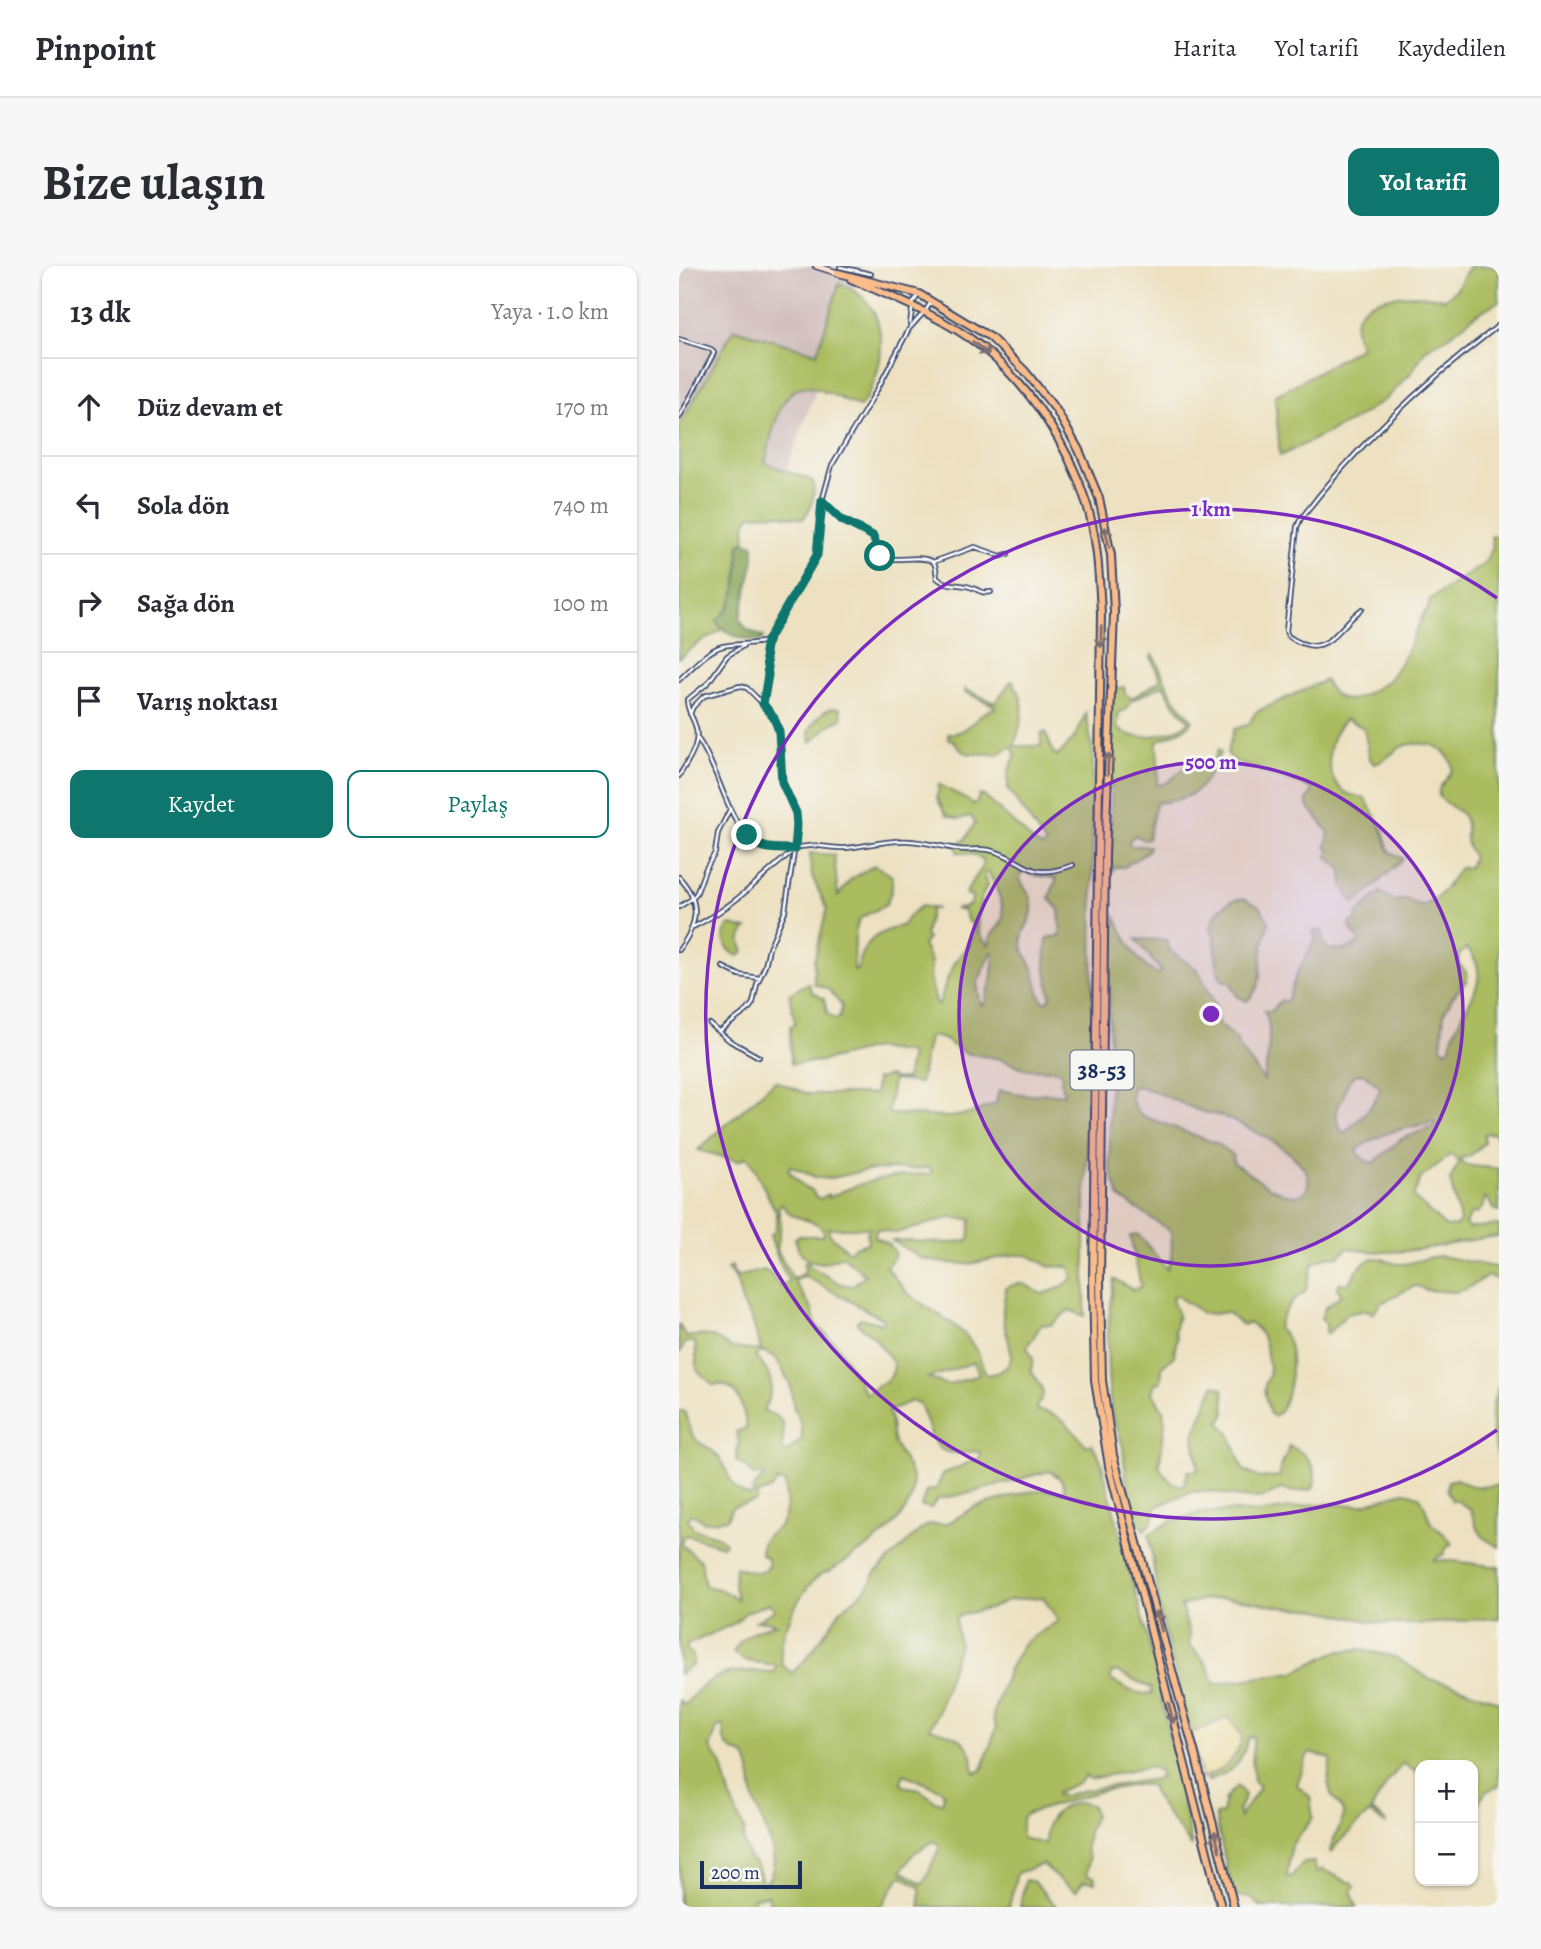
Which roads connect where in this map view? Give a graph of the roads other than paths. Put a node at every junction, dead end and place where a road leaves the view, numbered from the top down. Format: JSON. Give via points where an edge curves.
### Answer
{"nodes":[{"id":1,"x":817,"y":266,"type":"edge"},
{"id":2,"x":839,"y":269,"type":"edge"},
{"id":3,"x":871,"y":274,"type":"dead end"},
{"id":4,"x":919,"y":295,"type":"junction"},
{"id":5,"x":931,"y":300,"type":"junction"},
{"id":6,"x":913,"y":308,"type":"junction"},
{"id":7,"x":922,"y":313,"type":"junction"},
{"id":8,"x":1499,"y":326,"type":"edge"},
{"id":9,"x":909,"y":329,"type":"junction"},
{"id":10,"x":679,"y":339,"type":"edge"},
{"id":11,"x":679,"y":418,"type":"edge"},
{"id":12,"x":822,"y":501,"type":"junction"},
{"id":13,"x":1008,"y":554,"type":"dead end"},
{"id":14,"x":933,"y":562,"type":"junction"},
{"id":15,"x":991,"y":592,"type":"dead end"},
{"id":16,"x":1362,"y":609,"type":"dead end"},
{"id":17,"x":767,"y":641,"type":"junction"},
{"id":18,"x":743,"y":646,"type":"junction"},
{"id":19,"x":679,"y":680,"type":"edge"},
{"id":20,"x":763,"y":704,"type":"junction"},
{"id":21,"x":690,"y":714,"type":"junction"},
{"id":22,"x":698,"y":739,"type":"junction"},
{"id":23,"x":679,"y":776,"type":"edge"},
{"id":24,"x":730,"y":809,"type":"junction"},
{"id":25,"x":795,"y":849,"type":"junction"},
{"id":26,"x":1073,"y":865,"type":"dead end"},
{"id":27,"x":679,"y":877,"type":"edge"},
{"id":28,"x":693,"y":898,"type":"junction"},
{"id":29,"x":679,"y":906,"type":"edge"},
{"id":30,"x":693,"y":927,"type":"junction"},
{"id":31,"x":679,"y":950,"type":"edge"},
{"id":32,"x":723,"y":967,"type":"dead end"},
{"id":33,"x":759,"y":978,"type":"junction"},
{"id":34,"x":710,"y":1024,"type":"dead end"},
{"id":35,"x":720,"y":1031,"type":"junction"},
{"id":36,"x":759,"y":1057,"type":"dead end"},
{"id":37,"x":1221,"y":1907,"type":"edge"},
{"id":38,"x":1234,"y":1907,"type":"edge"}],
"edges":[{"from":1,"to":2,"type":"main road"},
{"from":2,"to":3,"type":"street"},
{"from":2,"to":4,"type":"highway","number":"38-53"},
{"from":2,"to":6,"type":"highway","number":"38-53"},
{"from":4,"to":5,"type":"highway","number":"38-53"},
{"from":4,"to":6,"type":"street"},
{"from":5,"to":7,"type":"street"},
{"from":38,"to":5,"type":"highway","number":"38-53","one_way":true,"via":[[1113,1455],[1102,1380],[1105,855],[1114,612],[1111,555],[1099,498],[1056,410],[990,337]]},
{"from":6,"to":7,"type":"highway","number":"38-53"},
{"from":6,"to":9,"type":"street"},
{"from":7,"to":9,"type":"street"},
{"from":7,"to":37,"type":"highway","number":"38-53","one_way":true,"via":[[982,348],[1045,417],[1086,502],[1098,557],[1095,1381],[1109,1466]]},
{"from":8,"to":16,"type":"street","via":[[1409,400],[1357,452],[1300,520],[1288,636],[1307,646],[1320,646]]},
{"from":9,"to":12,"type":"street","via":[[832,465]]},
{"from":10,"to":11,"type":"street","via":[[714,353]]},
{"from":12,"to":14,"type":"street","via":[[842,520],[873,536],[881,558]]},
{"from":12,"to":17,"type":"street","via":[[817,555]]},
{"from":13,"to":14,"type":"street","via":[[975,547]]},
{"from":14,"to":15,"type":"street","via":[[943,583]]},
{"from":17,"to":18,"type":"street"},
{"from":17,"to":20,"type":"street"},
{"from":18,"to":19,"type":"street","via":[[715,649]]},
{"from":18,"to":21,"type":"street","via":[[727,656],[708,683],[688,698]]},
{"from":20,"to":21,"type":"street","via":[[740,686],[704,696]]},
{"from":20,"to":25,"type":"street","via":[[779,731],[782,782],[796,813]]},
{"from":21,"to":22,"type":"street"},
{"from":22,"to":23,"type":"street"},
{"from":22,"to":24,"type":"street"},
{"from":24,"to":25,"type":"street","via":[[755,844]]},
{"from":24,"to":28,"type":"street"},
{"from":25,"to":26,"type":"street","via":[[908,841],[992,851],[1035,871]]},
{"from":25,"to":30,"type":"street","via":[[739,899]]},
{"from":25,"to":33,"type":"street","via":[[785,911]]},
{"from":27,"to":28,"type":"street"},
{"from":28,"to":29,"type":"street"},
{"from":28,"to":30,"type":"street"},
{"from":30,"to":31,"type":"street"},
{"from":32,"to":33,"type":"street"},
{"from":33,"to":35,"type":"street","via":[[748,1010]]},
{"from":34,"to":35,"type":"street"},
{"from":35,"to":36,"type":"street"}]}
